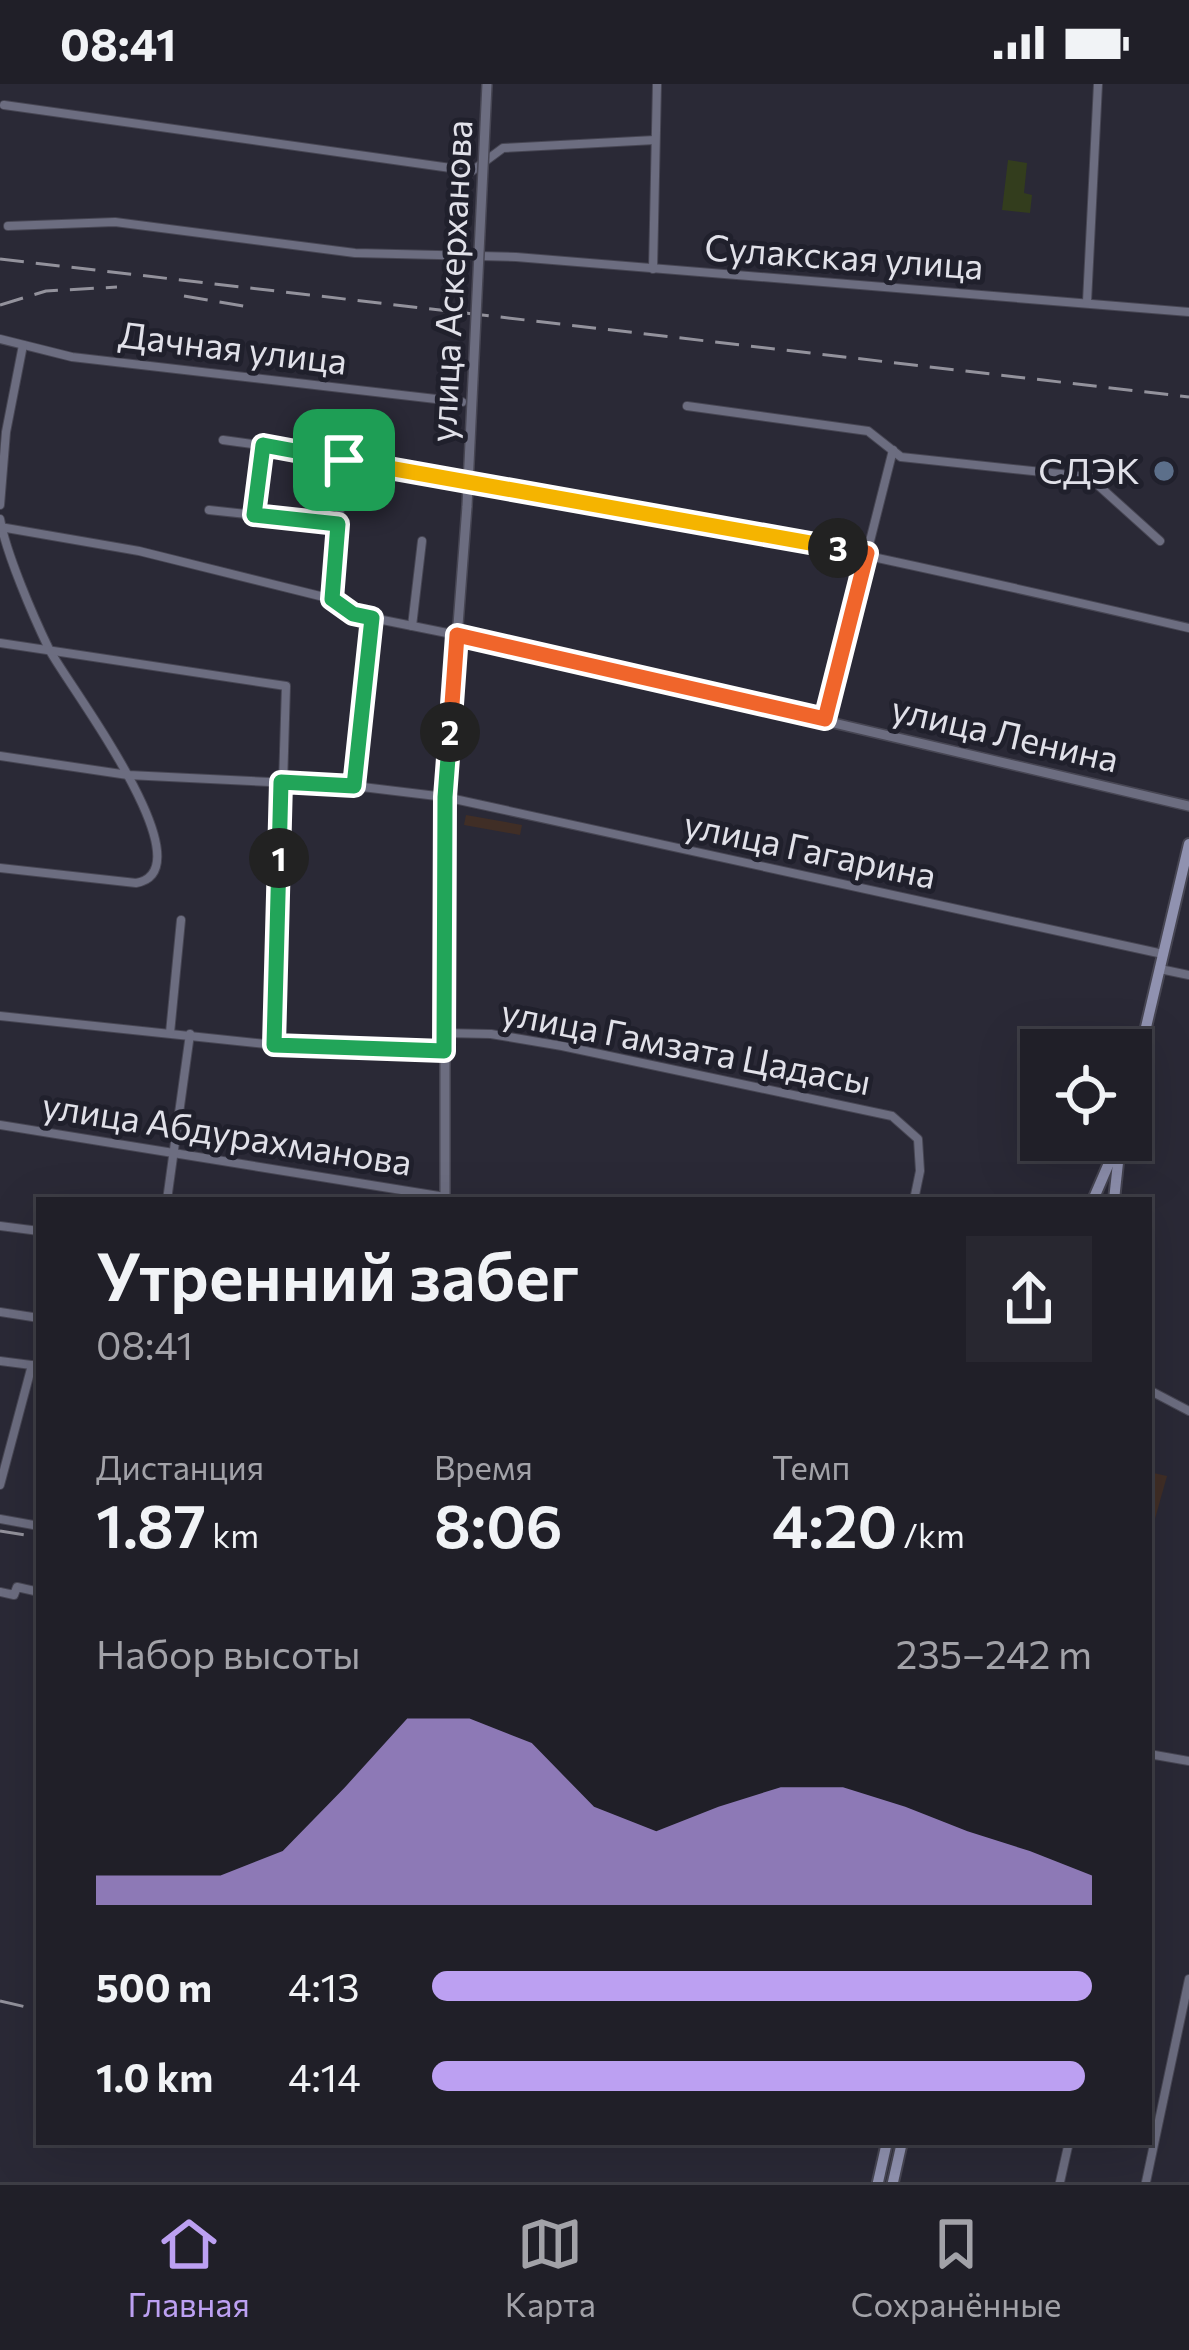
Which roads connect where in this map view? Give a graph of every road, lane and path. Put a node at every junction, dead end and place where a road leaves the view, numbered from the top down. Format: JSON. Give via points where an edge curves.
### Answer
{"nodes":[{"id":1,"x":487,"y":84,"type":"edge"},
{"id":2,"x":657,"y":84,"type":"edge"},
{"id":3,"x":1098,"y":84,"type":"edge"},
{"id":4,"x":4,"y":105,"type":"dead end"},
{"id":5,"x":655,"y":140,"type":"junction"},
{"id":6,"x":8,"y":226,"type":"dead end"},
{"id":7,"x":653,"y":269,"type":"junction"},
{"id":8,"x":1087,"y":302,"type":"junction"},
{"id":9,"x":1189,"y":312,"type":"edge"},
{"id":10,"x":0,"y":339,"type":"edge"},
{"id":11,"x":22,"y":345,"type":"junction"},
{"id":12,"x":462,"y":402,"type":"dead end"},
{"id":13,"x":687,"y":406,"type":"dead end"},
{"id":14,"x":3,"y":431,"type":"edge"},
{"id":15,"x":223,"y":440,"type":"dead end"},
{"id":16,"x":263,"y":445,"type":"junction"},
{"id":17,"x":892,"y":450,"type":"junction"},
{"id":18,"x":344,"y":460,"type":"junction"},
{"id":19,"x":0,"y":505,"type":"edge"},
{"id":20,"x":209,"y":510,"type":"dead end"},
{"id":21,"x":254,"y":515,"type":"junction"},
{"id":22,"x":0,"y":524,"type":"edge"},
{"id":23,"x":338,"y":524,"type":"junction"},
{"id":24,"x":422,"y":541,"type":"dead end"},
{"id":25,"x":1160,"y":541,"type":"dead end"},
{"id":26,"x":867,"y":553,"type":"junction"},
{"id":27,"x":332,"y":599,"type":"junction"},
{"id":28,"x":372,"y":618,"type":"junction"},
{"id":29,"x":412,"y":626,"type":"junction"},
{"id":30,"x":1189,"y":628,"type":"edge"},
{"id":31,"x":457,"y":635,"type":"junction"},
{"id":32,"x":0,"y":643,"type":"edge"},
{"id":33,"x":49,"y":649,"type":"junction"},
{"id":34,"x":825,"y":719,"type":"junction"},
{"id":35,"x":0,"y":756,"type":"edge"},
{"id":36,"x":128,"y":775,"type":"junction"},
{"id":37,"x":281,"y":782,"type":"junction"},
{"id":38,"x":354,"y":786,"type":"junction"},
{"id":39,"x":445,"y":797,"type":"junction"},
{"id":40,"x":1189,"y":806,"type":"edge"},
{"id":41,"x":1189,"y":844,"type":"edge"},
{"id":42,"x":0,"y":868,"type":"edge"},
{"id":43,"x":181,"y":920,"type":"dead end"},
{"id":44,"x":1163,"y":954,"type":"junction"},
{"id":45,"x":1160,"y":969,"type":"junction"},
{"id":46,"x":1189,"y":975,"type":"edge"},
{"id":47,"x":0,"y":1016,"type":"edge"},
{"id":48,"x":1146,"y":1029,"type":"edge"},
{"id":49,"x":170,"y":1033,"type":"junction"},
{"id":50,"x":190,"y":1034,"type":"junction"},
{"id":51,"x":444,"y":1034,"type":"junction"},
{"id":52,"x":274,"y":1045,"type":"junction"},
{"id":53,"x":444,"y":1051,"type":"junction"},
{"id":54,"x":0,"y":1125,"type":"edge"},
{"id":55,"x":175,"y":1155,"type":"junction"},
{"id":56,"x":1110,"y":1161,"type":"edge"},
{"id":57,"x":1117,"y":1161,"type":"edge"},
{"id":58,"x":168,"y":1197,"type":"edge"},
{"id":59,"x":439,"y":1197,"type":"edge"},
{"id":60,"x":445,"y":1197,"type":"edge"},
{"id":61,"x":915,"y":1197,"type":"edge"},
{"id":62,"x":1094,"y":1197,"type":"edge"},
{"id":63,"x":1114,"y":1197,"type":"edge"},
{"id":64,"x":0,"y":1226,"type":"edge"},
{"id":65,"x":36,"y":1231,"type":"edge"},
{"id":66,"x":0,"y":1312,"type":"edge"},
{"id":67,"x":36,"y":1318,"type":"edge"},
{"id":68,"x":0,"y":1360,"type":"edge"},
{"id":69,"x":36,"y":1366,"type":"edge"},
{"id":70,"x":1152,"y":1392,"type":"edge"},
{"id":71,"x":1189,"y":1411,"type":"edge"},
{"id":72,"x":5,"y":1449,"type":"edge"},
{"id":73,"x":0,"y":1485,"type":"edge"},
{"id":74,"x":0,"y":1519,"type":"edge"},
{"id":75,"x":36,"y":1525,"type":"edge"},
{"id":76,"x":36,"y":1591,"type":"edge"},
{"id":77,"x":0,"y":1592,"type":"edge"},
{"id":78,"x":1152,"y":1754,"type":"edge"},
{"id":79,"x":1189,"y":1761,"type":"edge"},
{"id":80,"x":1189,"y":1979,"type":"edge"},
{"id":81,"x":886,"y":2145,"type":"edge"},
{"id":82,"x":901,"y":2145,"type":"edge"},
{"id":83,"x":1068,"y":2145,"type":"edge"},
{"id":84,"x":878,"y":2182,"type":"edge"},
{"id":85,"x":893,"y":2182,"type":"edge"},
{"id":86,"x":1060,"y":2182,"type":"edge"},
{"id":87,"x":1146,"y":2182,"type":"edge"}],
"edges":[{"from":1,"to":31,"type":"street","name":"улица Аскерханова","bridge":true},
{"from":2,"to":5,"type":"street"},
{"from":3,"to":8,"type":"street"},
{"from":4,"to":5,"type":"street","via":[[472,171],[503,148]]},
{"from":5,"to":7,"type":"street"},
{"from":6,"to":7,"type":"street","name":"Сулакская улица","via":[[115,222],[355,253]]},
{"from":7,"to":8,"type":"street","name":"Сулакская улица"},
{"from":8,"to":9,"type":"street","name":"Сулакская улица"},
{"from":10,"to":11,"type":"street","name":"Дачная улица"},
{"from":11,"to":12,"type":"street","name":"Дачная улица"},
{"from":11,"to":14,"type":"street"},
{"from":13,"to":17,"type":"street","via":[[868,431]]},
{"from":14,"to":19,"type":"street"},
{"from":15,"to":16,"type":"street"},
{"from":16,"to":18,"type":"street"},
{"from":16,"to":21,"type":"street"},
{"from":17,"to":25,"type":"street","via":[[1089,477]]},
{"from":17,"to":26,"type":"street"},
{"from":18,"to":23,"type":"street"},
{"from":18,"to":26,"type":"street"},
{"from":20,"to":21,"type":"street"},
{"from":21,"to":23,"type":"street"},
{"from":22,"to":27,"type":"street"},
{"from":22,"to":33,"type":"street"},
{"from":23,"to":27,"type":"street"},
{"from":24,"to":29,"type":"street"},
{"from":26,"to":30,"type":"street"},
{"from":26,"to":34,"type":"street"},
{"from":27,"to":28,"type":"street"},
{"from":28,"to":29,"type":"street"},
{"from":28,"to":38,"type":"street"},
{"from":29,"to":31,"type":"street"},
{"from":31,"to":34,"type":"street","name":"улица Ленина"},
{"from":31,"to":39,"type":"street","name":"улица Аскерханова"},
{"from":32,"to":33,"type":"street"},
{"from":33,"to":36,"type":"street"},
{"from":33,"to":37,"type":"street","via":[[286,686]]},
{"from":34,"to":40,"type":"street","name":"улица Ленина"},
{"from":35,"to":36,"type":"street","name":"улица Гагарина"},
{"from":36,"to":37,"type":"street","name":"улица Гагарина"},
{"from":36,"to":42,"type":"street","via":[[160,847],[146,881]]},
{"from":37,"to":38,"type":"street","name":"улица Гагарина"},
{"from":37,"to":52,"type":"street"},
{"from":38,"to":39,"type":"street","name":"улица Гагарина"},
{"from":39,"to":44,"type":"street","name":"улица Гагарина"},
{"from":39,"to":51,"type":"street","name":"улица Аскерханова"},
{"from":41,"to":44,"type":"main road"},
{"from":43,"to":49,"type":"street"},
{"from":44,"to":45,"type":"main road"},
{"from":45,"to":46,"type":"street"},
{"from":45,"to":48,"type":"main road"},
{"from":47,"to":49,"type":"street"},
{"from":49,"to":50,"type":"street"},
{"from":50,"to":52,"type":"street"},
{"from":50,"to":55,"type":"street"},
{"from":51,"to":53,"type":"street","name":"улица Аскерханова"},
{"from":51,"to":61,"type":"street","name":"улица Гамзата Цадасы","via":[[562,1046],[892,1116],[918,1139]]},
{"from":52,"to":53,"type":"street"},
{"from":53,"to":60,"type":"street","name":"улица Аскерханова"},
{"from":54,"to":55,"type":"street","name":"улица Абдурахманова"},
{"from":55,"to":58,"type":"street"},
{"from":55,"to":59,"type":"street","name":"улица Абдурахманова"},
{"from":56,"to":62,"type":"main road"},
{"from":57,"to":63,"type":"main road"},
{"from":64,"to":65,"type":"street"},
{"from":66,"to":67,"type":"street"},
{"from":68,"to":69,"type":"street"},
{"from":69,"to":72,"type":"street"},
{"from":70,"to":71,"type":"street"},
{"from":72,"to":73,"type":"street"},
{"from":74,"to":75,"type":"street"},
{"from":76,"to":77,"type":"street"},
{"from":78,"to":79,"type":"street"},
{"from":80,"to":87,"type":"street"},
{"from":81,"to":84,"type":"main road"},
{"from":82,"to":85,"type":"main road"},
{"from":83,"to":86,"type":"street"}]}
